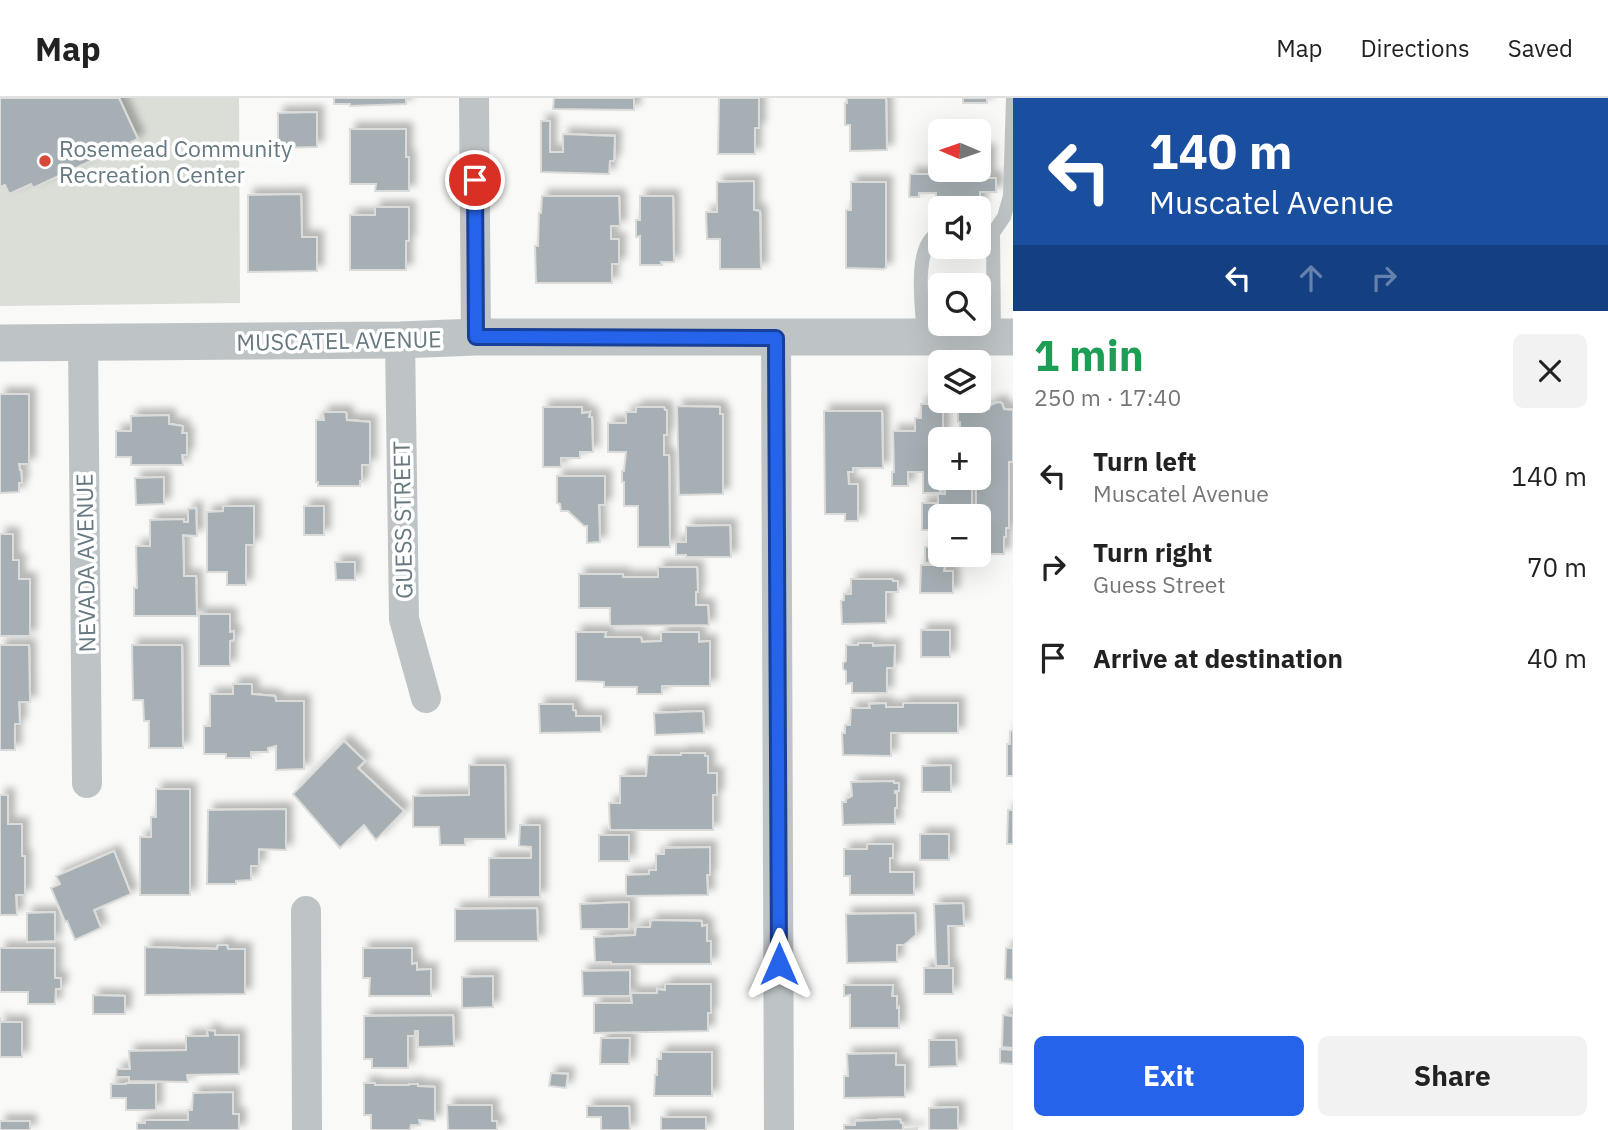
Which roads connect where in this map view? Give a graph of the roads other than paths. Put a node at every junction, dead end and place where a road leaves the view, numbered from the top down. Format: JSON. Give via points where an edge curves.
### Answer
{"nodes":[{"id":1,"x":474,"y":98,"type":"edge"},
{"id":2,"x":1013,"y":98,"type":"edge"},
{"id":3,"x":991,"y":228,"type":"edge"},
{"id":4,"x":928,"y":245,"type":"edge"},
{"id":5,"x":991,"y":259,"type":"edge"},
{"id":6,"x":1004,"y":336,"type":"edge"},
{"id":7,"x":476,"y":337,"type":"junction"},
{"id":8,"x":924,"y":337,"type":"junction"},
{"id":9,"x":776,"y":338,"type":"junction"},
{"id":10,"x":400,"y":340,"type":"junction"},
{"id":11,"x":83,"y":342,"type":"junction"},
{"id":12,"x":0,"y":343,"type":"edge"},
{"id":13,"x":426,"y":698,"type":"dead end"},
{"id":14,"x":87,"y":783,"type":"dead end"},
{"id":15,"x":306,"y":911,"type":"dead end"},
{"id":16,"x":307,"y":1130,"type":"edge"},
{"id":17,"x":779,"y":1130,"type":"edge"}],
"edges":[{"from":1,"to":7,"type":"street"},
{"from":2,"to":3,"type":"lane","via":[[1010,196],[1004,217]]},
{"from":4,"to":8,"type":"lane","via":[[920,273]]},
{"from":5,"to":6,"type":"lane"},
{"from":6,"to":8,"type":"street","name":"MUSCATEL AVENUE"},
{"from":7,"to":9,"type":"street","name":"MUSCATEL AVENUE"},
{"from":7,"to":10,"type":"street","name":"MUSCATEL AVENUE"},
{"from":8,"to":9,"type":"street","name":"MUSCATEL AVENUE"},
{"from":9,"to":17,"type":"street"},
{"from":10,"to":11,"type":"street","name":"MUSCATEL AVENUE"},
{"from":10,"to":13,"type":"street","name":"GUESS STREET","via":[[404,618]]},
{"from":11,"to":12,"type":"street","name":"MUSCATEL AVENUE"},
{"from":11,"to":14,"type":"street","name":"NEVADA AVENUE"},
{"from":15,"to":16,"type":"street"}]}
